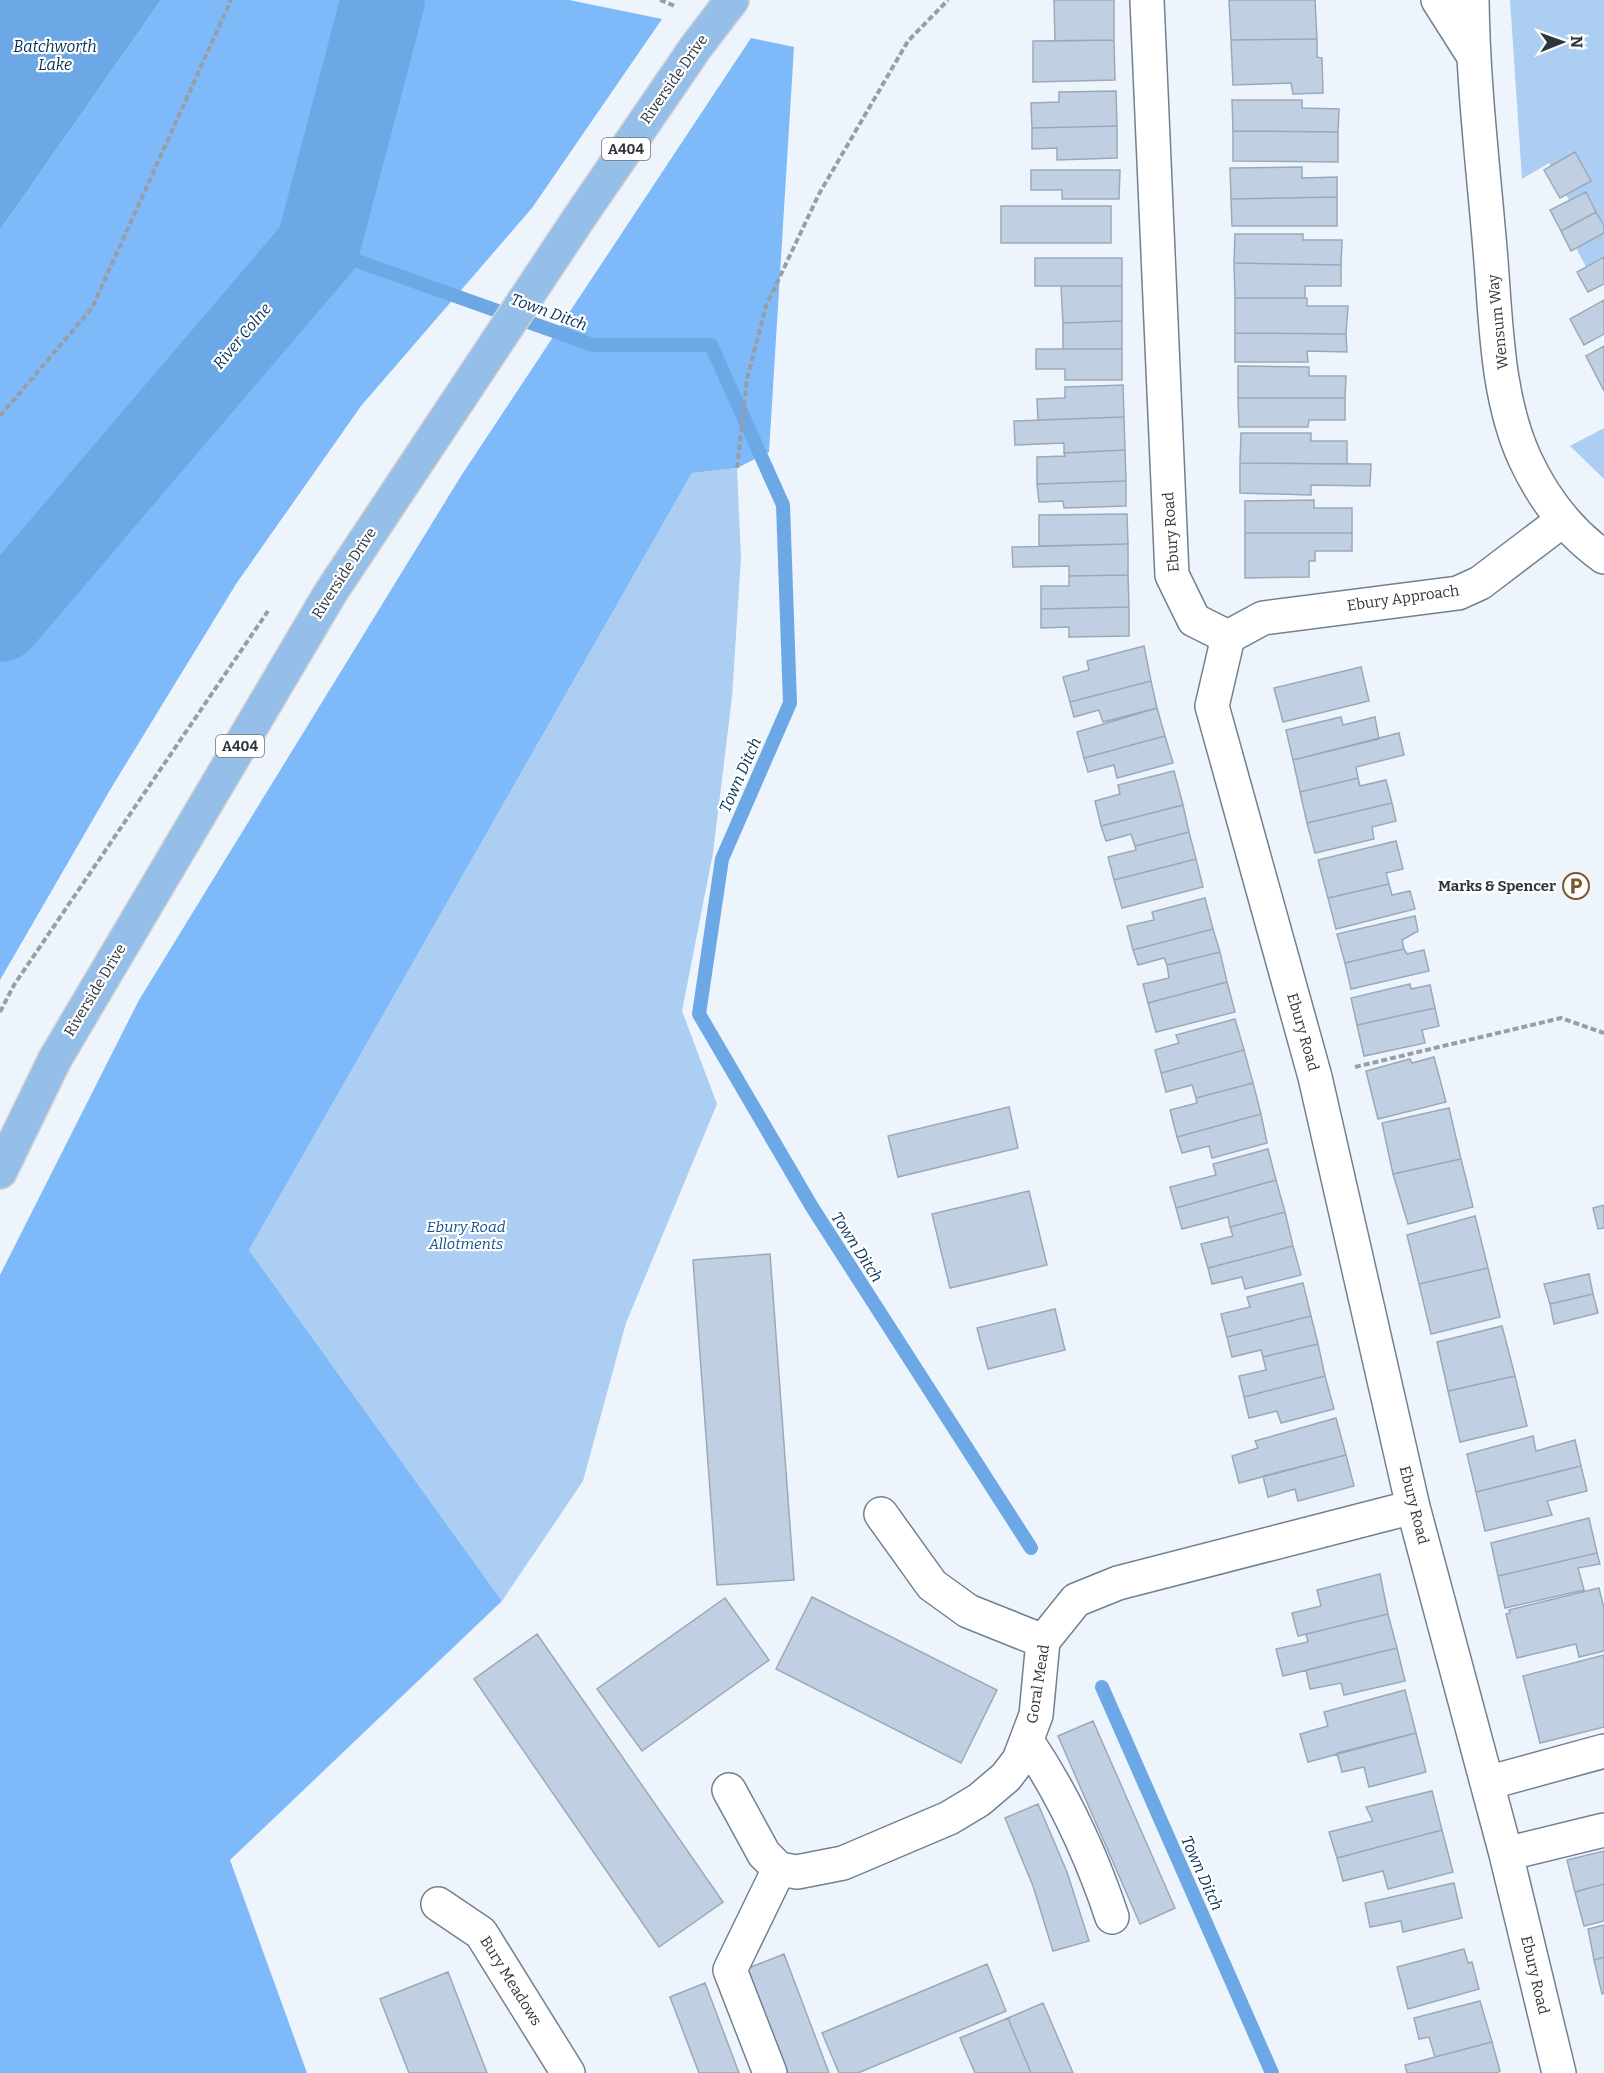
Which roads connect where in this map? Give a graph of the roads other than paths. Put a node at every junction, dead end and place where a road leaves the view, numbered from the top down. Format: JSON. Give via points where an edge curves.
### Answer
{"nodes":[{"id":1,"x":732,"y":0,"type":"edge"},
{"id":2,"x":1147,"y":0,"type":"edge"},
{"id":3,"x":1438,"y":0,"type":"edge"},
{"id":4,"x":1472,"y":0,"type":"edge"},
{"id":5,"x":1473,"y":55,"type":"junction"},
{"id":6,"x":1563,"y":520,"type":"junction"},
{"id":7,"x":1604,"y":557,"type":"edge"},
{"id":8,"x":1228,"y":637,"type":"junction"},
{"id":9,"x":0,"y":1172,"type":"edge"},
{"id":10,"x":1413,"y":1507,"type":"junction"},
{"id":11,"x":881,"y":1514,"type":"dead end"},
{"id":12,"x":1042,"y":1641,"type":"junction"},
{"id":13,"x":1027,"y":1741,"type":"junction"},
{"id":14,"x":1604,"y":1751,"type":"edge"},
{"id":15,"x":1487,"y":1783,"type":"junction"},
{"id":16,"x":729,"y":1790,"type":"dead end"},
{"id":17,"x":1604,"y":1830,"type":"edge"},
{"id":18,"x":1506,"y":1854,"type":"junction"},
{"id":19,"x":780,"y":1869,"type":"junction"},
{"id":20,"x":438,"y":1904,"type":"dead end"},
{"id":21,"x":1112,"y":1917,"type":"dead end"},
{"id":22,"x":568,"y":2073,"type":"edge"},
{"id":23,"x":770,"y":2073,"type":"edge"},
{"id":24,"x":1559,"y":2073,"type":"edge"}],
"edges":[{"from":1,"to":9,"type":"main road","name":"Riverside Drive","number":"A404","via":[[524,300],[331,592],[55,1059]]},
{"from":2,"to":8,"type":"street","name":"Ebury Road","via":[[1172,575],[1194,620]]},
{"from":3,"to":5,"type":"street","name":"Wensum Way"},
{"from":4,"to":5,"type":"street","name":"Wensum Way"},
{"from":5,"to":6,"type":"street","name":"Wensum Way","via":[[1498,343],[1509,409],[1525,459]]},
{"from":6,"to":7,"type":"street","name":"Wensum Way","via":[[1585,544]]},
{"from":6,"to":8,"type":"street","name":"Ebury Approach","via":[[1480,583],[1458,593],[1263,618]]},
{"from":8,"to":10,"type":"street","name":"Ebury Road","via":[[1212,706],[1316,1077]]},
{"from":10,"to":12,"type":"street","name":"Goral Mead","via":[[1119,1583],[1076,1600]]},
{"from":10,"to":15,"type":"street","name":"Ebury Road"},
{"from":11,"to":12,"type":"street","via":[[932,1585],[968,1611]]},
{"from":12,"to":13,"type":"street","name":"Goral Mead","via":[[1036,1715]]},
{"from":13,"to":19,"type":"street","name":"Goral Mead","via":[[1006,1777],[949,1818],[843,1863],[797,1872]]},
{"from":13,"to":21,"type":"street","via":[[1073,1819]]},
{"from":14,"to":15,"type":"street"},
{"from":15,"to":18,"type":"street","name":"Ebury Road"},
{"from":16,"to":19,"type":"street","via":[[764,1854]]},
{"from":17,"to":18,"type":"street"},
{"from":18,"to":24,"type":"street","name":"Ebury Road"},
{"from":19,"to":23,"type":"street","via":[[730,1970]]},
{"from":20,"to":22,"type":"street","name":"Bury Meadows","via":[[481,1933]]}]}
